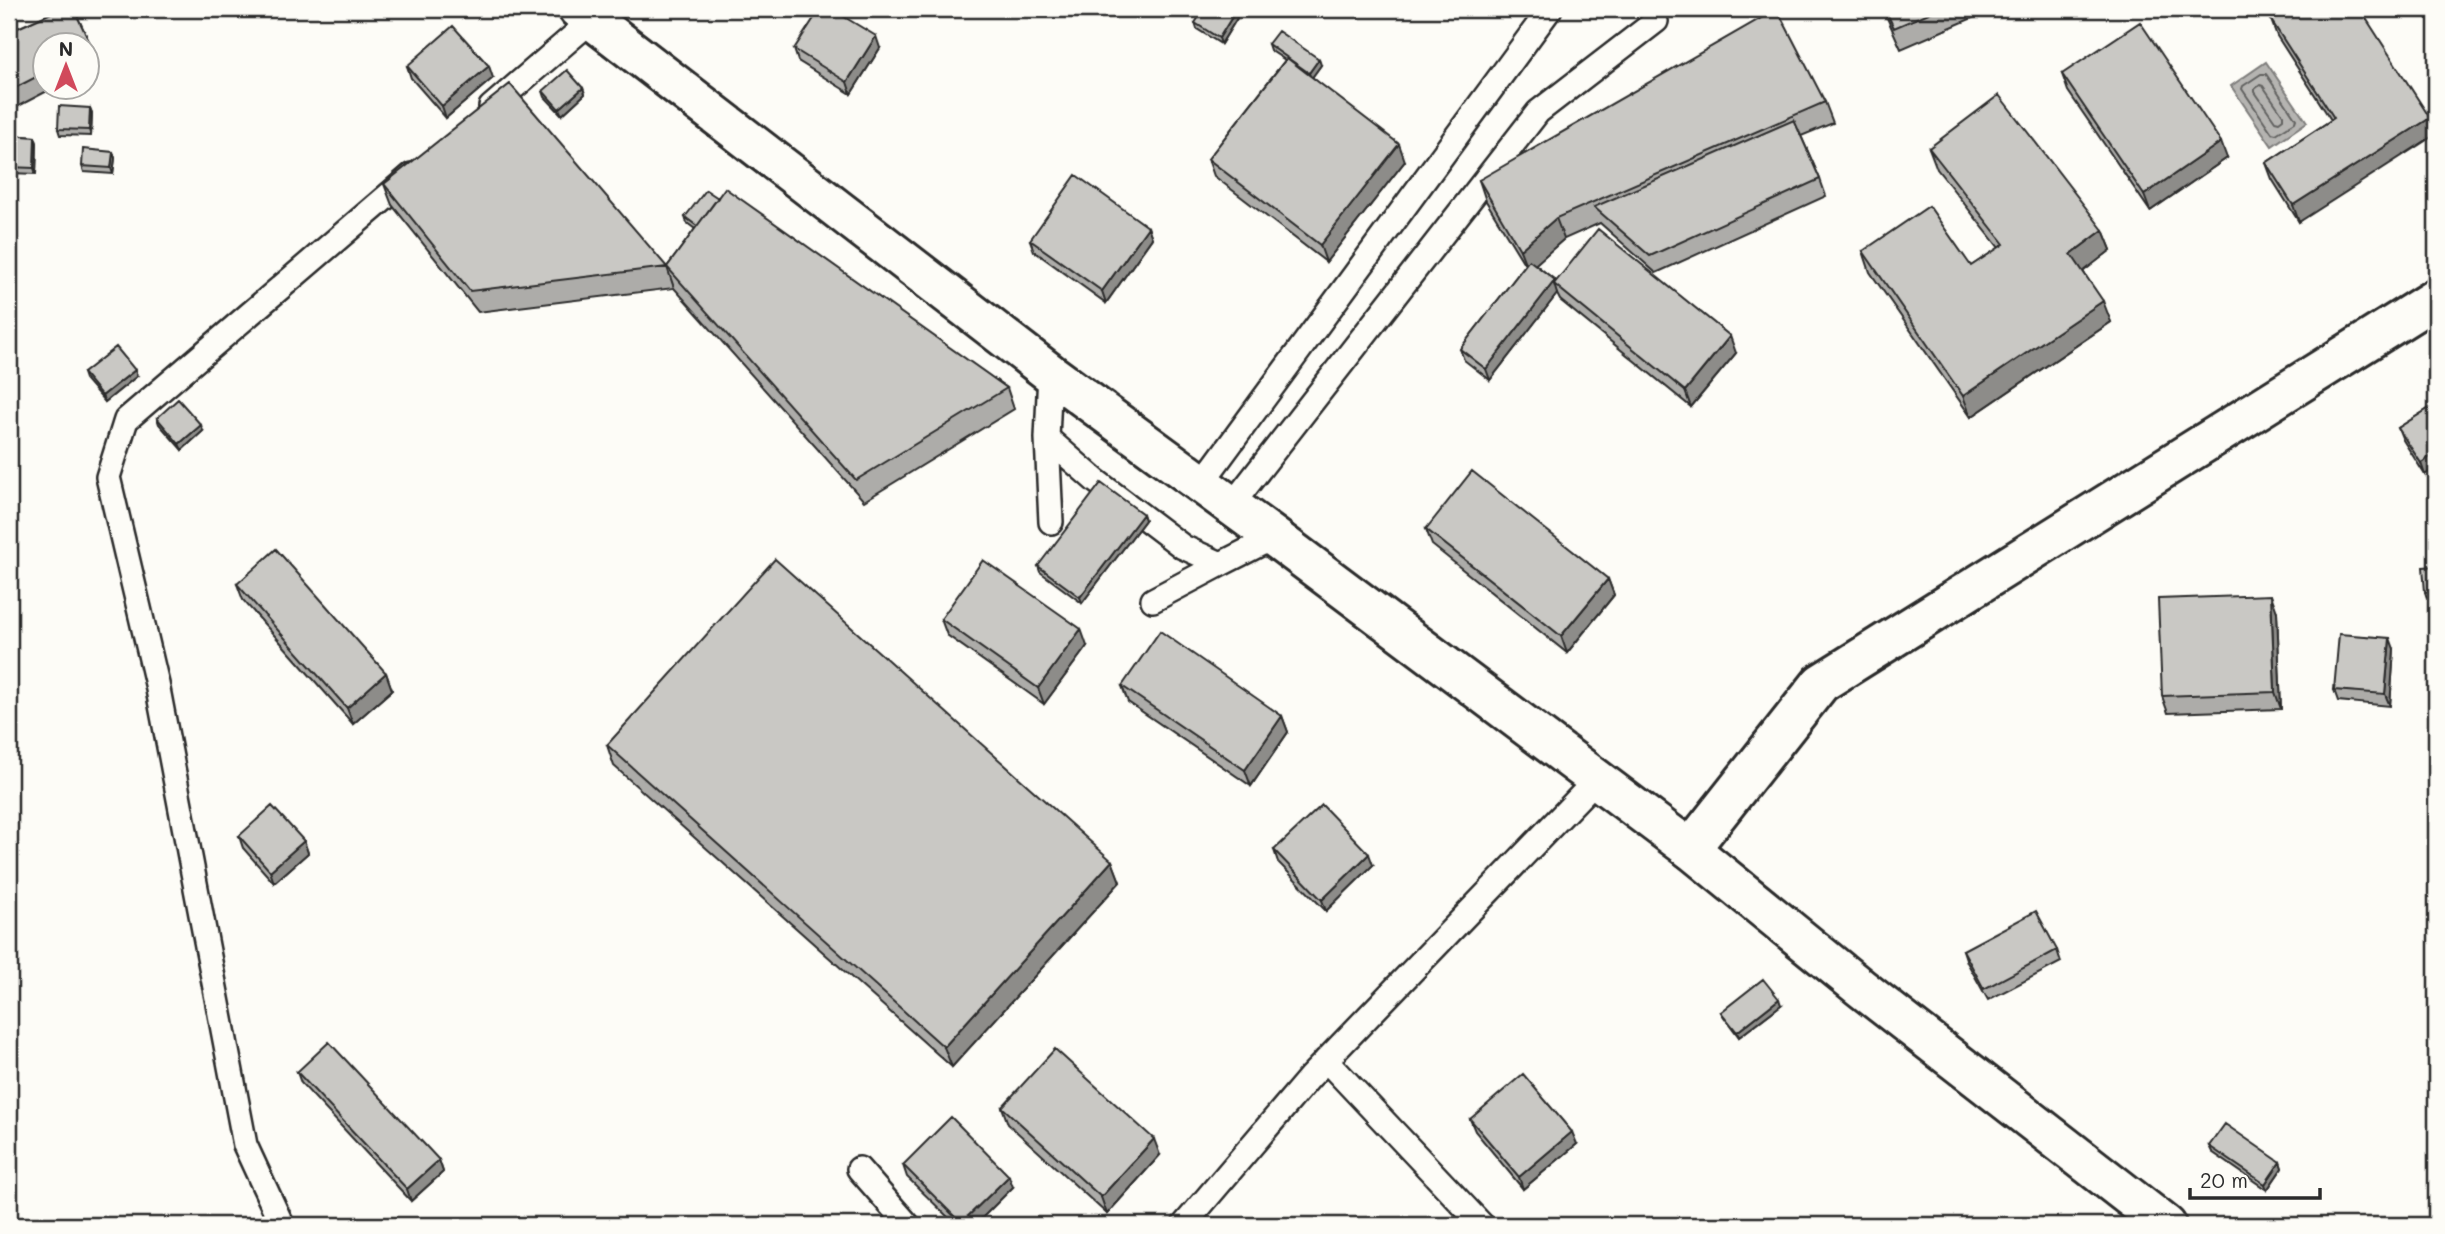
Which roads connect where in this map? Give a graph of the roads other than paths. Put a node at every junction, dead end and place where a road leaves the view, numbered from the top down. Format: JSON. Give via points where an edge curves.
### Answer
{"nodes":[{"id":1,"x":1550,"y":9,"type":"edge"},
{"id":2,"x":585,"y":14,"type":"edge"},
{"id":3,"x":1656,"y":21,"type":"dead end"},
{"id":4,"x":475,"y":120,"type":"edge"},
{"id":5,"x":433,"y":156,"type":"edge"},
{"id":6,"x":2436,"y":298,"type":"edge"},
{"id":7,"x":1050,"y":373,"type":"junction"},
{"id":8,"x":1047,"y":438,"type":"junction"},
{"id":9,"x":1200,"y":484,"type":"junction"},
{"id":10,"x":1231,"y":506,"type":"junction"},
{"id":11,"x":1051,"y":522,"type":"dead end"},
{"id":12,"x":1274,"y":537,"type":"junction"},
{"id":13,"x":1221,"y":564,"type":"junction"},
{"id":14,"x":1153,"y":600,"type":"dead end"},
{"id":15,"x":1598,"y":778,"type":"junction"},
{"id":16,"x":1690,"y":849,"type":"junction"},
{"id":17,"x":1326,"y":1060,"type":"junction"},
{"id":18,"x":859,"y":1170,"type":"dead end"},
{"id":19,"x":282,"y":1225,"type":"edge"},
{"id":20,"x":908,"y":1225,"type":"edge"},
{"id":21,"x":1184,"y":1225,"type":"edge"},
{"id":22,"x":1482,"y":1225,"type":"edge"},
{"id":23,"x":2166,"y":1225,"type":"edge"}],
"edges":[{"from":1,"to":9,"type":"lane"},
{"from":2,"to":4,"type":"lane"},
{"from":2,"to":7,"type":"main road"},
{"from":3,"to":10,"type":"lane","via":[[1538,112]]},
{"from":5,"to":19,"type":"lane","via":[[126,420],[108,477],[157,684],[245,1145]]},
{"from":6,"to":16,"type":"main road","via":[[1821,683]]},
{"from":7,"to":8,"type":"lane"},
{"from":7,"to":9,"type":"main road"},
{"from":8,"to":11,"type":"lane"},
{"from":8,"to":13,"type":"lane","via":[[1184,547]]},
{"from":9,"to":10,"type":"main road"},
{"from":10,"to":12,"type":"main road"},
{"from":12,"to":13,"type":"lane"},
{"from":12,"to":15,"type":"main road"},
{"from":13,"to":14,"type":"lane"},
{"from":15,"to":16,"type":"main road"},
{"from":15,"to":17,"type":"lane"},
{"from":16,"to":23,"type":"main road"},
{"from":17,"to":21,"type":"lane"},
{"from":17,"to":22,"type":"lane"},
{"from":18,"to":20,"type":"lane"}]}
